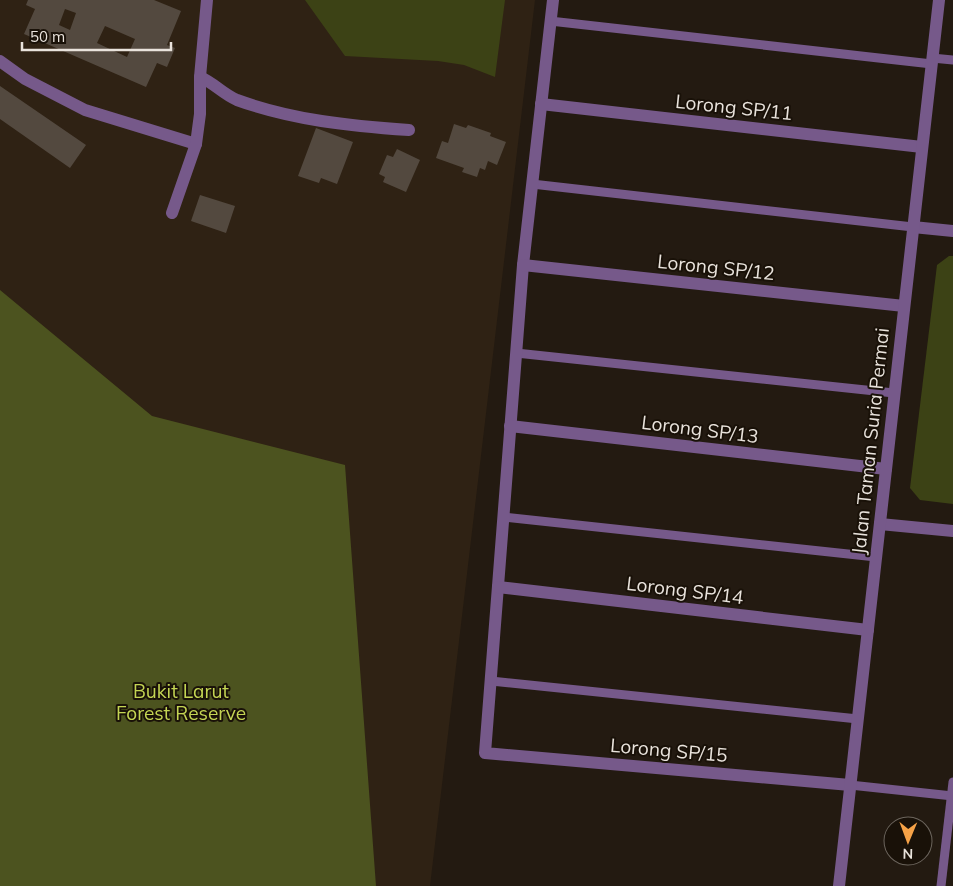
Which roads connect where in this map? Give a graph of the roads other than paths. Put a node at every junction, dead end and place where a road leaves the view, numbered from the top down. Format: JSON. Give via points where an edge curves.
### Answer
{"nodes":[{"id":1,"x":207,"y":0,"type":"edge"},
{"id":2,"x":553,"y":0,"type":"edge"},
{"id":3,"x":939,"y":0,"type":"edge"},
{"id":4,"x":550,"y":22,"type":"junction"},
{"id":5,"x":953,"y":60,"type":"edge"},
{"id":6,"x":0,"y":61,"type":"edge"},
{"id":7,"x":932,"y":61,"type":"junction"},
{"id":8,"x":200,"y":77,"type":"junction"},
{"id":9,"x":541,"y":104,"type":"junction"},
{"id":10,"x":409,"y":130,"type":"dead end"},
{"id":11,"x":196,"y":144,"type":"junction"},
{"id":12,"x":922,"y":147,"type":"junction"},
{"id":13,"x":532,"y":184,"type":"junction"},
{"id":14,"x":172,"y":213,"type":"dead end"},
{"id":15,"x":913,"y":227,"type":"junction"},
{"id":16,"x":953,"y":231,"type":"edge"},
{"id":17,"x":523,"y":265,"type":"junction"},
{"id":18,"x":904,"y":306,"type":"junction"},
{"id":19,"x":516,"y":353,"type":"junction"},
{"id":20,"x":894,"y":393,"type":"junction"},
{"id":21,"x":510,"y":426,"type":"junction"},
{"id":22,"x":886,"y":470,"type":"junction"},
{"id":23,"x":503,"y":517,"type":"junction"},
{"id":24,"x":880,"y":524,"type":"junction"},
{"id":25,"x":953,"y":531,"type":"edge"},
{"id":26,"x":876,"y":557,"type":"junction"},
{"id":27,"x":498,"y":587,"type":"junction"},
{"id":28,"x":868,"y":630,"type":"junction"},
{"id":29,"x":491,"y":681,"type":"junction"},
{"id":30,"x":858,"y":720,"type":"junction"},
{"id":31,"x":953,"y":782,"type":"edge"},
{"id":32,"x":850,"y":785,"type":"junction"},
{"id":33,"x":952,"y":796,"type":"edge"},
{"id":34,"x":839,"y":886,"type":"edge"},
{"id":35,"x":941,"y":886,"type":"edge"}],
"edges":[{"from":1,"to":8,"type":"street"},
{"from":2,"to":4,"type":"street"},
{"from":3,"to":7,"type":"street","name":"Jalan Taman Suria Permai"},
{"from":4,"to":7,"type":"lane"},
{"from":4,"to":9,"type":"street"},
{"from":5,"to":7,"type":"lane"},
{"from":6,"to":11,"type":"street","via":[[24,79],[85,110]]},
{"from":7,"to":12,"type":"street","name":"Jalan Taman Suria Permai"},
{"from":8,"to":10,"type":"street","via":[[236,100],[299,118]]},
{"from":8,"to":11,"type":"street"},
{"from":9,"to":12,"type":"street","name":"Lorong SP/11"},
{"from":9,"to":13,"type":"street"},
{"from":11,"to":14,"type":"street"},
{"from":12,"to":15,"type":"street","name":"Jalan Taman Suria Permai"},
{"from":13,"to":15,"type":"lane"},
{"from":13,"to":17,"type":"street"},
{"from":15,"to":16,"type":"street"},
{"from":15,"to":18,"type":"street","name":"Jalan Taman Suria Permai"},
{"from":17,"to":18,"type":"street","name":"Lorong SP/12"},
{"from":17,"to":19,"type":"street"},
{"from":18,"to":20,"type":"street","name":"Jalan Taman Suria Permai"},
{"from":19,"to":20,"type":"lane"},
{"from":19,"to":21,"type":"street"},
{"from":20,"to":22,"type":"street","name":"Jalan Taman Suria Permai"},
{"from":21,"to":22,"type":"street","name":"Lorong SP/13"},
{"from":21,"to":23,"type":"street"},
{"from":22,"to":24,"type":"street","name":"Jalan Taman Suria Permai"},
{"from":23,"to":26,"type":"lane"},
{"from":23,"to":27,"type":"street"},
{"from":24,"to":25,"type":"street"},
{"from":24,"to":26,"type":"street","name":"Jalan Taman Suria Permai"},
{"from":26,"to":28,"type":"street","name":"Jalan Taman Suria Permai"},
{"from":27,"to":28,"type":"street","name":"Lorong SP/14"},
{"from":27,"to":29,"type":"street"},
{"from":28,"to":30,"type":"street","name":"Jalan Taman Suria Permai"},
{"from":29,"to":30,"type":"lane"},
{"from":29,"to":32,"type":"street","name":"Lorong SP/15","via":[[485,753]]},
{"from":30,"to":32,"type":"street","name":"Jalan Taman Suria Permai"},
{"from":31,"to":33,"type":"lane"},
{"from":32,"to":33,"type":"lane"},
{"from":32,"to":34,"type":"street","name":"Jalan Taman Suria Permai"},
{"from":33,"to":35,"type":"lane"}]}
